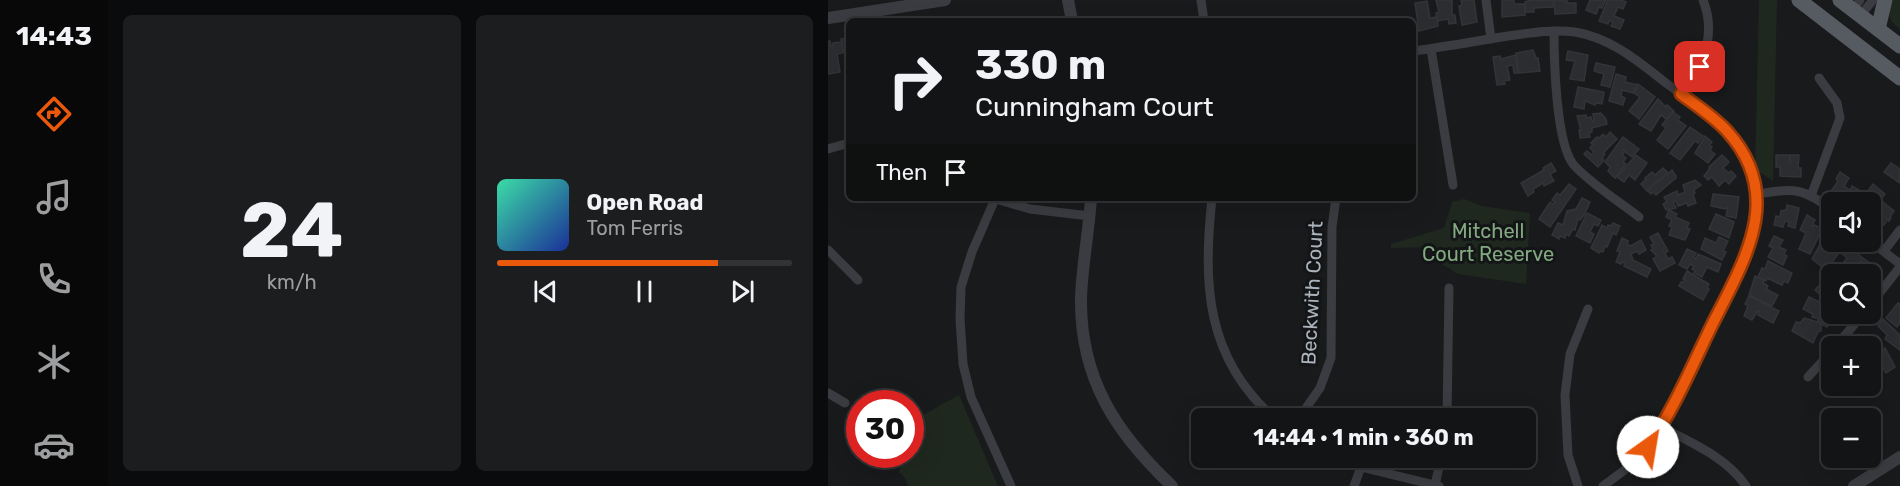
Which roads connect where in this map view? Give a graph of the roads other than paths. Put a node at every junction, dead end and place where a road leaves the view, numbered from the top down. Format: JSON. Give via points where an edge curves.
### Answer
{"nodes":[{"id":1,"x":945,"y":0,"type":"edge"},
{"id":2,"x":1068,"y":0,"type":"edge"},
{"id":3,"x":1201,"y":0,"type":"edge"},
{"id":4,"x":1486,"y":0,"type":"edge"},
{"id":5,"x":1703,"y":0,"type":"edge"},
{"id":6,"x":1799,"y":0,"type":"edge"},
{"id":7,"x":1840,"y":0,"type":"edge"},
{"id":8,"x":1873,"y":0,"type":"edge"},
{"id":9,"x":1885,"y":0,"type":"edge"},
{"id":10,"x":1858,"y":8,"type":"edge"},
{"id":11,"x":828,"y":18,"type":"edge"},
{"id":12,"x":1071,"y":18,"type":"edge"},
{"id":13,"x":1204,"y":18,"type":"edge"},
{"id":14,"x":1878,"y":29,"type":"junction"},
{"id":15,"x":1554,"y":31,"type":"junction"},
{"id":16,"x":1840,"y":32,"type":"junction"},
{"id":17,"x":1491,"y":39,"type":"junction"},
{"id":18,"x":1900,"y":45,"type":"edge"},
{"id":19,"x":1431,"y":49,"type":"junction"},
{"id":20,"x":1416,"y":51,"type":"edge"},
{"id":21,"x":1819,"y":78,"type":"dead end"},
{"id":22,"x":1900,"y":78,"type":"edge"},
{"id":23,"x":1681,"y":94,"type":"junction"},
{"id":24,"x":846,"y":144,"type":"edge"},
{"id":25,"x":828,"y":149,"type":"edge"},
{"id":26,"x":1453,"y":185,"type":"dead end"},
{"id":27,"x":1756,"y":194,"type":"junction"},
{"id":28,"x":1811,"y":196,"type":"junction"},
{"id":29,"x":993,"y":201,"type":"edge"},
{"id":30,"x":1001,"y":201,"type":"edge"},
{"id":31,"x":1091,"y":201,"type":"edge"},
{"id":32,"x":1212,"y":201,"type":"edge"},
{"id":33,"x":1336,"y":201,"type":"edge"},
{"id":34,"x":1821,"y":203,"type":"edge"},
{"id":35,"x":1090,"y":216,"type":"junction"},
{"id":36,"x":1639,"y":217,"type":"dead end"},
{"id":37,"x":1900,"y":230,"type":"edge"},
{"id":38,"x":1881,"y":249,"type":"edge"},
{"id":39,"x":828,"y":250,"type":"edge"},
{"id":40,"x":1884,"y":251,"type":"junction"},
{"id":41,"x":1900,"y":265,"type":"edge"},
{"id":42,"x":858,"y":280,"type":"dead end"},
{"id":43,"x":1449,"y":288,"type":"dead end"},
{"id":44,"x":1881,"y":290,"type":"edge"},
{"id":45,"x":1588,"y":309,"type":"dead end"},
{"id":46,"x":1855,"y":324,"type":"edge"},
{"id":47,"x":1844,"y":336,"type":"edge"},
{"id":48,"x":1821,"y":363,"type":"edge"},
{"id":49,"x":1808,"y":377,"type":"dead end"},
{"id":50,"x":828,"y":393,"type":"edge"},
{"id":51,"x":845,"y":403,"type":"dead end"},
{"id":52,"x":1263,"y":408,"type":"edge"},
{"id":53,"x":1306,"y":408,"type":"edge"},
{"id":54,"x":1447,"y":408,"type":"edge"},
{"id":55,"x":1661,"y":427,"type":"junction"},
{"id":56,"x":1900,"y":457,"type":"edge"},
{"id":57,"x":1360,"y":468,"type":"edge"},
{"id":58,"x":1364,"y":468,"type":"edge"},
{"id":59,"x":1440,"y":468,"type":"edge"},
{"id":60,"x":1437,"y":485,"type":"edge"},
{"id":61,"x":1011,"y":486,"type":"edge"},
{"id":62,"x":1172,"y":486,"type":"edge"},
{"id":63,"x":1354,"y":486,"type":"edge"},
{"id":64,"x":1578,"y":486,"type":"edge"},
{"id":65,"x":1603,"y":486,"type":"edge"},
{"id":66,"x":1746,"y":486,"type":"edge"},
{"id":67,"x":1854,"y":486,"type":"edge"}],
"edges":[{"from":1,"to":11,"type":"street"},
{"from":2,"to":12,"type":"street"},
{"from":3,"to":13,"type":"street"},
{"from":4,"to":17,"type":"street"},
{"from":5,"to":23,"type":"street","via":[[1709,21],[1707,48]]},
{"from":6,"to":16,"type":"main road"},
{"from":7,"to":10,"type":"main road"},
{"from":8,"to":10,"type":"street"},
{"from":9,"to":14,"type":"main road"},
{"from":10,"to":14,"type":"main road"},
{"from":10,"to":16,"type":"main road"},
{"from":14,"to":18,"type":"main road"},
{"from":15,"to":17,"type":"street"},
{"from":15,"to":23,"type":"street","via":[[1586,34],[1615,46]]},
{"from":15,"to":36,"type":"street","via":[[1556,87],[1570,159]]},
{"from":16,"to":22,"type":"main road"},
{"from":17,"to":19,"type":"street"},
{"from":19,"to":20,"type":"street"},
{"from":19,"to":26,"type":"street"},
{"from":21,"to":28,"type":"street","via":[[1837,103],[1840,118]]},
{"from":23,"to":27,"type":"street","via":[[1735,141],[1748,163]]},
{"from":24,"to":25,"type":"street"},
{"from":27,"to":28,"type":"street","via":[[1788,190]]},
{"from":27,"to":55,"type":"street","via":[[1756,224],[1747,254]]},
{"from":28,"to":34,"type":"street"},
{"from":29,"to":61,"type":"street","via":[[961,287],[960,319],[963,364],[971,397]]},
{"from":30,"to":35,"type":"street","via":[[1030,209]]},
{"from":31,"to":35,"type":"street"},
{"from":32,"to":52,"type":"street","via":[[1206,269],[1215,327],[1239,378]]},
{"from":33,"to":53,"type":"street","name":"Beckwith Court","via":[[1330,358],[1320,388]]},
{"from":35,"to":62,"type":"street","via":[[1081,297],[1091,365],[1104,402],[1118,426]]},
{"from":37,"to":40,"type":"street"},
{"from":38,"to":40,"type":"street"},
{"from":39,"to":42,"type":"street"},
{"from":40,"to":41,"type":"street"},
{"from":41,"to":44,"type":"street"},
{"from":43,"to":54,"type":"street"},
{"from":45,"to":64,"type":"street","via":[[1570,354],[1565,395],[1568,455]]},
{"from":46,"to":47,"type":"street"},
{"from":48,"to":49,"type":"street"},
{"from":50,"to":51,"type":"street"},
{"from":55,"to":65,"type":"street","via":[[1634,463]]},
{"from":55,"to":66,"type":"street","via":[[1722,460]]},
{"from":56,"to":67,"type":"street"},
{"from":57,"to":63,"type":"street"},
{"from":58,"to":60,"type":"street"},
{"from":59,"to":60,"type":"street"}]}
